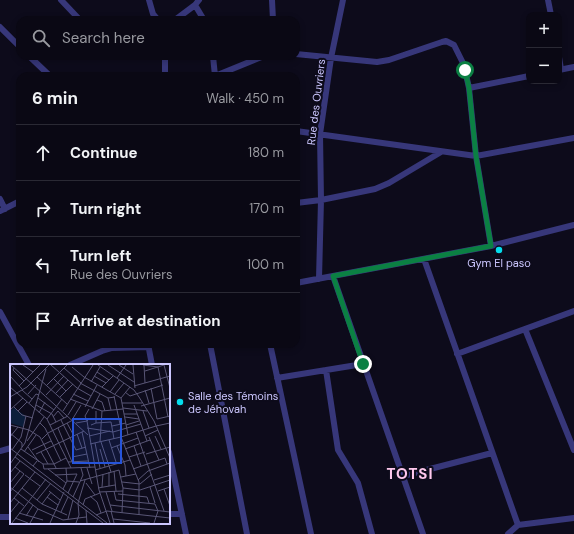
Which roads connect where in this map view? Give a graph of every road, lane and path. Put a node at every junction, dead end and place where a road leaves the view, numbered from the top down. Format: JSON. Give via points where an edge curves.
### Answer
{"nodes":[{"id":1,"x":61,"y":0,"type":"edge"},
{"id":2,"x":149,"y":0,"type":"edge"},
{"id":3,"x":272,"y":0,"type":"edge"},
{"id":4,"x":343,"y":0,"type":"edge"},
{"id":5,"x":548,"y":0,"type":"edge"},
{"id":6,"x":197,"y":2,"type":"edge"},
{"id":7,"x":550,"y":12,"type":"edge"},
{"id":8,"x":76,"y":16,"type":"edge"},
{"id":9,"x":155,"y":16,"type":"edge"},
{"id":10,"x":181,"y":16,"type":"edge"},
{"id":11,"x":202,"y":16,"type":"edge"},
{"id":12,"x":273,"y":16,"type":"edge"},
{"id":13,"x":0,"y":27,"type":"edge"},
{"id":14,"x":16,"y":43,"type":"edge"},
{"id":15,"x":300,"y":54,"type":"edge"},
{"id":16,"x":331,"y":58,"type":"junction"},
{"id":17,"x":35,"y":60,"type":"edge"},
{"id":18,"x":165,"y":60,"type":"edge"},
{"id":19,"x":213,"y":60,"type":"edge"},
{"id":20,"x":254,"y":60,"type":"edge"},
{"id":21,"x":574,"y":66,"type":"edge"},
{"id":22,"x":562,"y":69,"type":"edge"},
{"id":23,"x":46,"y":72,"type":"edge"},
{"id":24,"x":165,"y":72,"type":"edge"},
{"id":25,"x":215,"y":72,"type":"edge"},
{"id":26,"x":225,"y":72,"type":"edge"},
{"id":27,"x":526,"y":77,"type":"edge"},
{"id":28,"x":469,"y":88,"type":"junction"},
{"id":29,"x":300,"y":132,"type":"edge"},
{"id":30,"x":320,"y":134,"type":"junction"},
{"id":31,"x":574,"y":138,"type":"edge"},
{"id":32,"x":442,"y":152,"type":"junction"},
{"id":33,"x":476,"y":156,"type":"junction"},
{"id":34,"x":0,"y":199,"type":"edge"},
{"id":35,"x":321,"y":200,"type":"junction"},
{"id":36,"x":16,"y":203,"type":"edge"},
{"id":37,"x":300,"y":203,"type":"edge"},
{"id":38,"x":2,"y":210,"type":"edge"},
{"id":39,"x":574,"y":227,"type":"edge"},
{"id":40,"x":491,"y":246,"type":"junction"},
{"id":41,"x":424,"y":259,"type":"junction"},
{"id":42,"x":333,"y":276,"type":"junction"},
{"id":43,"x":319,"y":279,"type":"junction"},
{"id":44,"x":300,"y":282,"type":"edge"},
{"id":45,"x":574,"y":311,"type":"edge"},
{"id":46,"x":0,"y":312,"type":"edge"},
{"id":47,"x":525,"y":329,"type":"junction"},
{"id":48,"x":16,"y":342,"type":"edge"},
{"id":49,"x":19,"y":348,"type":"edge"},
{"id":50,"x":100,"y":348,"type":"edge"},
{"id":51,"x":112,"y":348,"type":"edge"},
{"id":52,"x":149,"y":348,"type":"edge"},
{"id":53,"x":211,"y":348,"type":"edge"},
{"id":54,"x":271,"y":348,"type":"edge"},
{"id":55,"x":102,"y":351,"type":"junction"},
{"id":56,"x":457,"y":354,"type":"junction"},
{"id":57,"x":27,"y":364,"type":"edge"},
{"id":58,"x":72,"y":364,"type":"edge"},
{"id":59,"x":152,"y":364,"type":"edge"},
{"id":60,"x":363,"y":364,"type":"junction"},
{"id":61,"x":326,"y":370,"type":"junction"},
{"id":62,"x":277,"y":378,"type":"junction"},
{"id":63,"x":10,"y":448,"type":"edge"},
{"id":64,"x":574,"y":450,"type":"edge"},
{"id":65,"x":0,"y":451,"type":"edge"},
{"id":66,"x":492,"y":453,"type":"junction"},
{"id":67,"x":170,"y":457,"type":"edge"},
{"id":68,"x":403,"y":476,"type":"junction"},
{"id":69,"x":170,"y":514,"type":"edge"},
{"id":70,"x":182,"y":514,"type":"junction"},
{"id":71,"x":574,"y":518,"type":"edge"},
{"id":72,"x":518,"y":525,"type":"junction"},
{"id":73,"x":186,"y":534,"type":"edge"},
{"id":74,"x":247,"y":534,"type":"edge"},
{"id":75,"x":311,"y":534,"type":"edge"},
{"id":76,"x":372,"y":534,"type":"edge"},
{"id":77,"x":423,"y":534,"type":"edge"},
{"id":78,"x":508,"y":534,"type":"edge"}],
"edges":[{"from":1,"to":8,"type":"street"},
{"from":2,"to":9,"type":"street"},
{"from":3,"to":12,"type":"street"},
{"from":4,"to":16,"type":"street","name":"Rue des Ouvriers"},
{"from":5,"to":7,"type":"street"},
{"from":6,"to":10,"type":"street"},
{"from":6,"to":11,"type":"street"},
{"from":13,"to":14,"type":"street"},
{"from":15,"to":16,"type":"street"},
{"from":16,"to":28,"type":"street","via":[[382,62],[446,41],[454,45],[463,63]]},
{"from":16,"to":30,"type":"street","name":"Rue des Ouvriers"},
{"from":17,"to":23,"type":"street"},
{"from":18,"to":24,"type":"street"},
{"from":19,"to":25,"type":"street"},
{"from":20,"to":26,"type":"street"},
{"from":21,"to":22,"type":"street"},
{"from":27,"to":28,"type":"street"},
{"from":28,"to":33,"type":"street"},
{"from":29,"to":30,"type":"street"},
{"from":30,"to":32,"type":"street"},
{"from":30,"to":35,"type":"street","name":"Rue des Ouvriers"},
{"from":31,"to":33,"type":"street"},
{"from":32,"to":33,"type":"street"},
{"from":32,"to":35,"type":"street","via":[[382,186]]},
{"from":33,"to":40,"type":"street"},
{"from":34,"to":38,"type":"street"},
{"from":35,"to":37,"type":"street"},
{"from":35,"to":43,"type":"street","name":"Rue des Ouvriers"},
{"from":36,"to":38,"type":"street"},
{"from":39,"to":40,"type":"street"},
{"from":40,"to":41,"type":"street"},
{"from":41,"to":42,"type":"street"},
{"from":41,"to":56,"type":"street"},
{"from":42,"to":43,"type":"street"},
{"from":42,"to":60,"type":"street"},
{"from":43,"to":44,"type":"street"},
{"from":45,"to":47,"type":"street"},
{"from":46,"to":48,"type":"street"},
{"from":47,"to":56,"type":"street"},
{"from":47,"to":64,"type":"street"},
{"from":49,"to":57,"type":"street"},
{"from":50,"to":55,"type":"street"},
{"from":51,"to":55,"type":"street"},
{"from":52,"to":59,"type":"street"},
{"from":53,"to":74,"type":"street"},
{"from":54,"to":62,"type":"street"},
{"from":55,"to":58,"type":"street"},
{"from":56,"to":66,"type":"street"},
{"from":60,"to":61,"type":"street"},
{"from":60,"to":68,"type":"street"},
{"from":61,"to":62,"type":"street"},
{"from":61,"to":76,"type":"street","via":[[338,450],[358,484]]},
{"from":62,"to":75,"type":"street"},
{"from":63,"to":65,"type":"street"},
{"from":66,"to":68,"type":"street"},
{"from":66,"to":72,"type":"street"},
{"from":67,"to":70,"type":"street"},
{"from":68,"to":77,"type":"street"},
{"from":69,"to":70,"type":"street"},
{"from":70,"to":73,"type":"street"},
{"from":71,"to":72,"type":"street"},
{"from":72,"to":78,"type":"street"}]}
